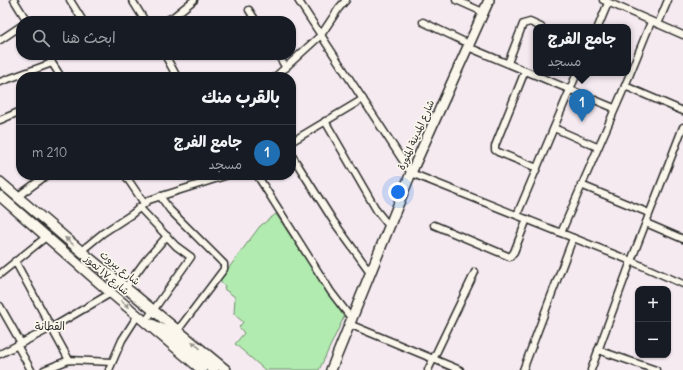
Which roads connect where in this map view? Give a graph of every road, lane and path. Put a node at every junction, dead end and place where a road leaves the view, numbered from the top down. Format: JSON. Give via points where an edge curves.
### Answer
{"nodes":[{"id":1,"x":14,"y":0,"type":"edge"},
{"id":2,"x":70,"y":0,"type":"edge"},
{"id":3,"x":132,"y":0,"type":"edge"},
{"id":4,"x":194,"y":0,"type":"edge"},
{"id":5,"x":298,"y":0,"type":"edge"},
{"id":6,"x":346,"y":0,"type":"edge"},
{"id":7,"x":456,"y":0,"type":"edge"},
{"id":8,"x":489,"y":0,"type":"edge"},
{"id":9,"x":668,"y":0,"type":"edge"},
{"id":10,"x":606,"y":1,"type":"edge"},
{"id":11,"x":249,"y":10,"type":"dead end"},
{"id":12,"x":484,"y":12,"type":"junction"},
{"id":13,"x":24,"y":16,"type":"edge"},
{"id":14,"x":80,"y":16,"type":"edge"},
{"id":15,"x":142,"y":16,"type":"edge"},
{"id":16,"x":174,"y":16,"type":"edge"},
{"id":17,"x":253,"y":16,"type":"edge"},
{"id":18,"x":423,"y":22,"type":"dead end"},
{"id":19,"x":651,"y":22,"type":"junction"},
{"id":20,"x":534,"y":24,"type":"edge"},
{"id":21,"x":599,"y":24,"type":"edge"},
{"id":22,"x":658,"y":24,"type":"junction"},
{"id":23,"x":16,"y":29,"type":"edge"},
{"id":24,"x":321,"y":35,"type":"junction"},
{"id":25,"x":683,"y":35,"type":"edge"},
{"id":26,"x":0,"y":40,"type":"edge"},
{"id":27,"x":469,"y":45,"type":"junction"},
{"id":28,"x":296,"y":59,"type":"edge"},
{"id":29,"x":50,"y":60,"type":"edge"},
{"id":30,"x":167,"y":60,"type":"edge"},
{"id":31,"x":281,"y":60,"type":"edge"},
{"id":32,"x":294,"y":60,"type":"edge"},
{"id":33,"x":52,"y":63,"type":"junction"},
{"id":34,"x":508,"y":64,"type":"junction"},
{"id":35,"x":286,"y":68,"type":"junction"},
{"id":36,"x":631,"y":69,"type":"edge"},
{"id":37,"x":525,"y":71,"type":"junction"},
{"id":38,"x":27,"y":72,"type":"edge"},
{"id":39,"x":58,"y":72,"type":"edge"},
{"id":40,"x":174,"y":72,"type":"edge"},
{"id":41,"x":281,"y":72,"type":"edge"},
{"id":42,"x":533,"y":74,"type":"edge"},
{"id":43,"x":16,"y":76,"type":"edge"},
{"id":44,"x":538,"y":76,"type":"edge"},
{"id":45,"x":576,"y":76,"type":"edge"},
{"id":46,"x":628,"y":76,"type":"edge"},
{"id":47,"x":0,"y":82,"type":"edge"},
{"id":48,"x":624,"y":86,"type":"junction"},
{"id":49,"x":570,"y":89,"type":"junction"},
{"id":50,"x":363,"y":99,"type":"junction"},
{"id":51,"x":614,"y":108,"type":"junction"},
{"id":52,"x":683,"y":111,"type":"edge"},
{"id":53,"x":16,"y":113,"type":"edge"},
{"id":54,"x":0,"y":120,"type":"edge"},
{"id":55,"x":325,"y":121,"type":"junction"},
{"id":56,"x":683,"y":127,"type":"edge"},
{"id":57,"x":554,"y":128,"type":"junction"},
{"id":58,"x":681,"y":136,"type":"edge"},
{"id":59,"x":296,"y":139,"type":"edge"},
{"id":60,"x":597,"y":147,"type":"junction"},
{"id":61,"x":296,"y":162,"type":"edge"},
{"id":62,"x":537,"y":168,"type":"junction"},
{"id":63,"x":411,"y":173,"type":"junction"},
{"id":64,"x":40,"y":180,"type":"edge"},
{"id":65,"x":128,"y":180,"type":"edge"},
{"id":66,"x":212,"y":180,"type":"edge"},
{"id":67,"x":260,"y":180,"type":"edge"},
{"id":68,"x":0,"y":182,"type":"edge"},
{"id":69,"x":581,"y":185,"type":"junction"},
{"id":70,"x":160,"y":196,"type":"junction"},
{"id":71,"x":17,"y":197,"type":"junction"},
{"id":72,"x":2,"y":201,"type":"edge"},
{"id":73,"x":141,"y":205,"type":"junction"},
{"id":74,"x":649,"y":213,"type":"junction"},
{"id":75,"x":516,"y":215,"type":"junction"},
{"id":76,"x":527,"y":219,"type":"junction"},
{"id":77,"x":646,"y":223,"type":"junction"},
{"id":78,"x":434,"y":225,"type":"dead end"},
{"id":79,"x":389,"y":226,"type":"junction"},
{"id":80,"x":561,"y":233,"type":"junction"},
{"id":81,"x":167,"y":236,"type":"junction"},
{"id":82,"x":46,"y":237,"type":"junction"},
{"id":83,"x":573,"y":238,"type":"junction"},
{"id":84,"x":683,"y":239,"type":"edge"},
{"id":85,"x":81,"y":251,"type":"junction"},
{"id":86,"x":16,"y":261,"type":"junction"},
{"id":87,"x":631,"y":261,"type":"junction"},
{"id":88,"x":370,"y":272,"type":"junction"},
{"id":89,"x":475,"y":272,"type":"dead end"},
{"id":90,"x":0,"y":274,"type":"edge"},
{"id":91,"x":683,"y":284,"type":"edge"},
{"id":92,"x":126,"y":287,"type":"junction"},
{"id":93,"x":111,"y":293,"type":"junction"},
{"id":94,"x":0,"y":306,"type":"edge"},
{"id":95,"x":154,"y":310,"type":"junction"},
{"id":96,"x":138,"y":315,"type":"junction"},
{"id":97,"x":350,"y":321,"type":"junction"},
{"id":98,"x":145,"y":322,"type":"junction"},
{"id":99,"x":51,"y":328,"type":"junction"},
{"id":100,"x":164,"y":330,"type":"junction"},
{"id":101,"x":178,"y":330,"type":"junction"},
{"id":102,"x":19,"y":344,"type":"junction"},
{"id":103,"x":598,"y":350,"type":"junction"},
{"id":104,"x":0,"y":354,"type":"edge"},
{"id":105,"x":69,"y":360,"type":"junction"},
{"id":106,"x":433,"y":360,"type":"junction"},
{"id":107,"x":112,"y":362,"type":"junction"},
{"id":108,"x":208,"y":368,"type":"edge"},
{"id":109,"x":31,"y":370,"type":"edge"},
{"id":110,"x":44,"y":370,"type":"edge"},
{"id":111,"x":109,"y":370,"type":"edge"},
{"id":112,"x":226,"y":370,"type":"edge"},
{"id":113,"x":331,"y":370,"type":"edge"},
{"id":114,"x":428,"y":370,"type":"edge"},
{"id":115,"x":460,"y":370,"type":"edge"},
{"id":116,"x":522,"y":370,"type":"edge"},
{"id":117,"x":590,"y":370,"type":"edge"},
{"id":118,"x":656,"y":370,"type":"edge"}],
"edges":[{"from":1,"to":13,"type":"street"},
{"from":2,"to":14,"type":"street"},
{"from":3,"to":15,"type":"street"},
{"from":4,"to":16,"type":"street"},
{"from":5,"to":24,"type":"street"},
{"from":6,"to":24,"type":"street"},
{"from":7,"to":12,"type":"street"},
{"from":8,"to":12,"type":"street","name":"شارع المدينة المنورة"},
{"from":9,"to":22,"type":"street"},
{"from":10,"to":19,"type":"street"},
{"from":10,"to":21,"type":"street"},
{"from":11,"to":17,"type":"street"},
{"from":12,"to":27,"type":"street","name":"شارع المدينة المنورة"},
{"from":18,"to":27,"type":"street"},
{"from":19,"to":22,"type":"street"},
{"from":19,"to":36,"type":"street"},
{"from":20,"to":34,"type":"street","via":[[530,22],[523,24]]},
{"from":22,"to":25,"type":"street"},
{"from":23,"to":26,"type":"street"},
{"from":24,"to":28,"type":"street"},
{"from":24,"to":50,"type":"street"},
{"from":27,"to":34,"type":"street"},
{"from":27,"to":63,"type":"street","name":"شارع المدينة المنورة"},
{"from":29,"to":33,"type":"street"},
{"from":30,"to":40,"type":"street"},
{"from":31,"to":35,"type":"street"},
{"from":32,"to":35,"type":"street"},
{"from":33,"to":38,"type":"street"},
{"from":33,"to":39,"type":"street"},
{"from":34,"to":37,"type":"street"},
{"from":35,"to":41,"type":"street"},
{"from":37,"to":42,"type":"street"},
{"from":37,"to":62,"type":"street","via":[[495,150]]},
{"from":43,"to":47,"type":"street"},
{"from":44,"to":49,"type":"street"},
{"from":45,"to":49,"type":"street"},
{"from":46,"to":48,"type":"street"},
{"from":48,"to":51,"type":"street"},
{"from":48,"to":52,"type":"street"},
{"from":49,"to":51,"type":"street"},
{"from":49,"to":57,"type":"street"},
{"from":50,"to":55,"type":"street"},
{"from":50,"to":63,"type":"street"},
{"from":51,"to":60,"type":"street"},
{"from":53,"to":54,"type":"street"},
{"from":55,"to":59,"type":"street"},
{"from":55,"to":79,"type":"street","via":[[377,211]]},
{"from":56,"to":58,"type":"street"},
{"from":57,"to":60,"type":"street"},
{"from":57,"to":62,"type":"street"},
{"from":58,"to":74,"type":"street"},
{"from":60,"to":69,"type":"street"},
{"from":61,"to":88,"type":"street"},
{"from":62,"to":75,"type":"street"},
{"from":63,"to":75,"type":"street"},
{"from":63,"to":79,"type":"street","name":"شارع المدينة المنورة"},
{"from":64,"to":71,"type":"street"},
{"from":65,"to":73,"type":"street"},
{"from":66,"to":70,"type":"street"},
{"from":67,"to":97,"type":"street"},
{"from":68,"to":71,"type":"street","name":"شارع بيروت"},
{"from":69,"to":74,"type":"street"},
{"from":69,"to":80,"type":"street"},
{"from":70,"to":73,"type":"street"},
{"from":70,"to":101,"type":"street","via":[[170,210],[225,267]]},
{"from":85,"to":71,"type":"street","name":"شارع بيروت","one_way":true},
{"from":72,"to":82,"type":"street","name":"شارع ١٧ تموز"},
{"from":73,"to":81,"type":"street"},
{"from":73,"to":85,"type":"street"},
{"from":74,"to":77,"type":"street"},
{"from":75,"to":76,"type":"street"},
{"from":76,"to":78,"type":"street","via":[[510,257]]},
{"from":76,"to":80,"type":"street"},
{"from":77,"to":84,"type":"street"},
{"from":77,"to":87,"type":"street"},
{"from":79,"to":88,"type":"street","name":"شارع المدينة المنورة"},
{"from":80,"to":83,"type":"street"},
{"from":81,"to":92,"type":"street","via":[[144,261]]},
{"from":81,"to":95,"type":"street","via":[[191,257]]},
{"from":82,"to":86,"type":"street"},
{"from":82,"to":93,"type":"street","name":"شارع ١٧ تموز"},
{"from":83,"to":87,"type":"street"},
{"from":83,"to":116,"type":"street"},
{"from":85,"to":92,"type":"street","name":"شارع بيروت"},
{"from":86,"to":90,"type":"street"},
{"from":86,"to":99,"type":"street"},
{"from":87,"to":91,"type":"street"},
{"from":87,"to":103,"type":"street"},
{"from":88,"to":97,"type":"street","name":"شارع المدينة المنورة"},
{"from":89,"to":106,"type":"street"},
{"from":92,"to":95,"type":"street","name":"شارع بيروت"},
{"from":93,"to":96,"type":"street","name":"شارع ١٧ تموز","one_way":true},
{"from":93,"to":99,"type":"street"},
{"from":94,"to":102,"type":"street"},
{"from":95,"to":98,"type":"street"},
{"from":95,"to":100,"type":"street"},
{"from":95,"to":101,"type":"street","name":"شارع بيروت"},
{"from":96,"to":98,"type":"street","name":"شارع ١٧ تموز"},
{"from":96,"to":107,"type":"street"},
{"from":97,"to":106,"type":"street"},
{"from":97,"to":113,"type":"street","name":"شارع المدينة المنورة"},
{"from":98,"to":100,"type":"street","via":[[156,324]]},
{"from":98,"to":108,"type":"street","name":"شارع ١٧ تموز"},
{"from":99,"to":102,"type":"street"},
{"from":99,"to":105,"type":"street"},
{"from":100,"to":108,"type":"street"},
{"from":112,"to":101,"type":"street","name":"شارع بيروت","one_way":true},
{"from":102,"to":104,"type":"street"},
{"from":102,"to":109,"type":"street"},
{"from":103,"to":117,"type":"street"},
{"from":103,"to":118,"type":"street"},
{"from":105,"to":107,"type":"street"},
{"from":105,"to":110,"type":"street"},
{"from":106,"to":114,"type":"street"},
{"from":106,"to":115,"type":"street"},
{"from":107,"to":111,"type":"street"}]}
